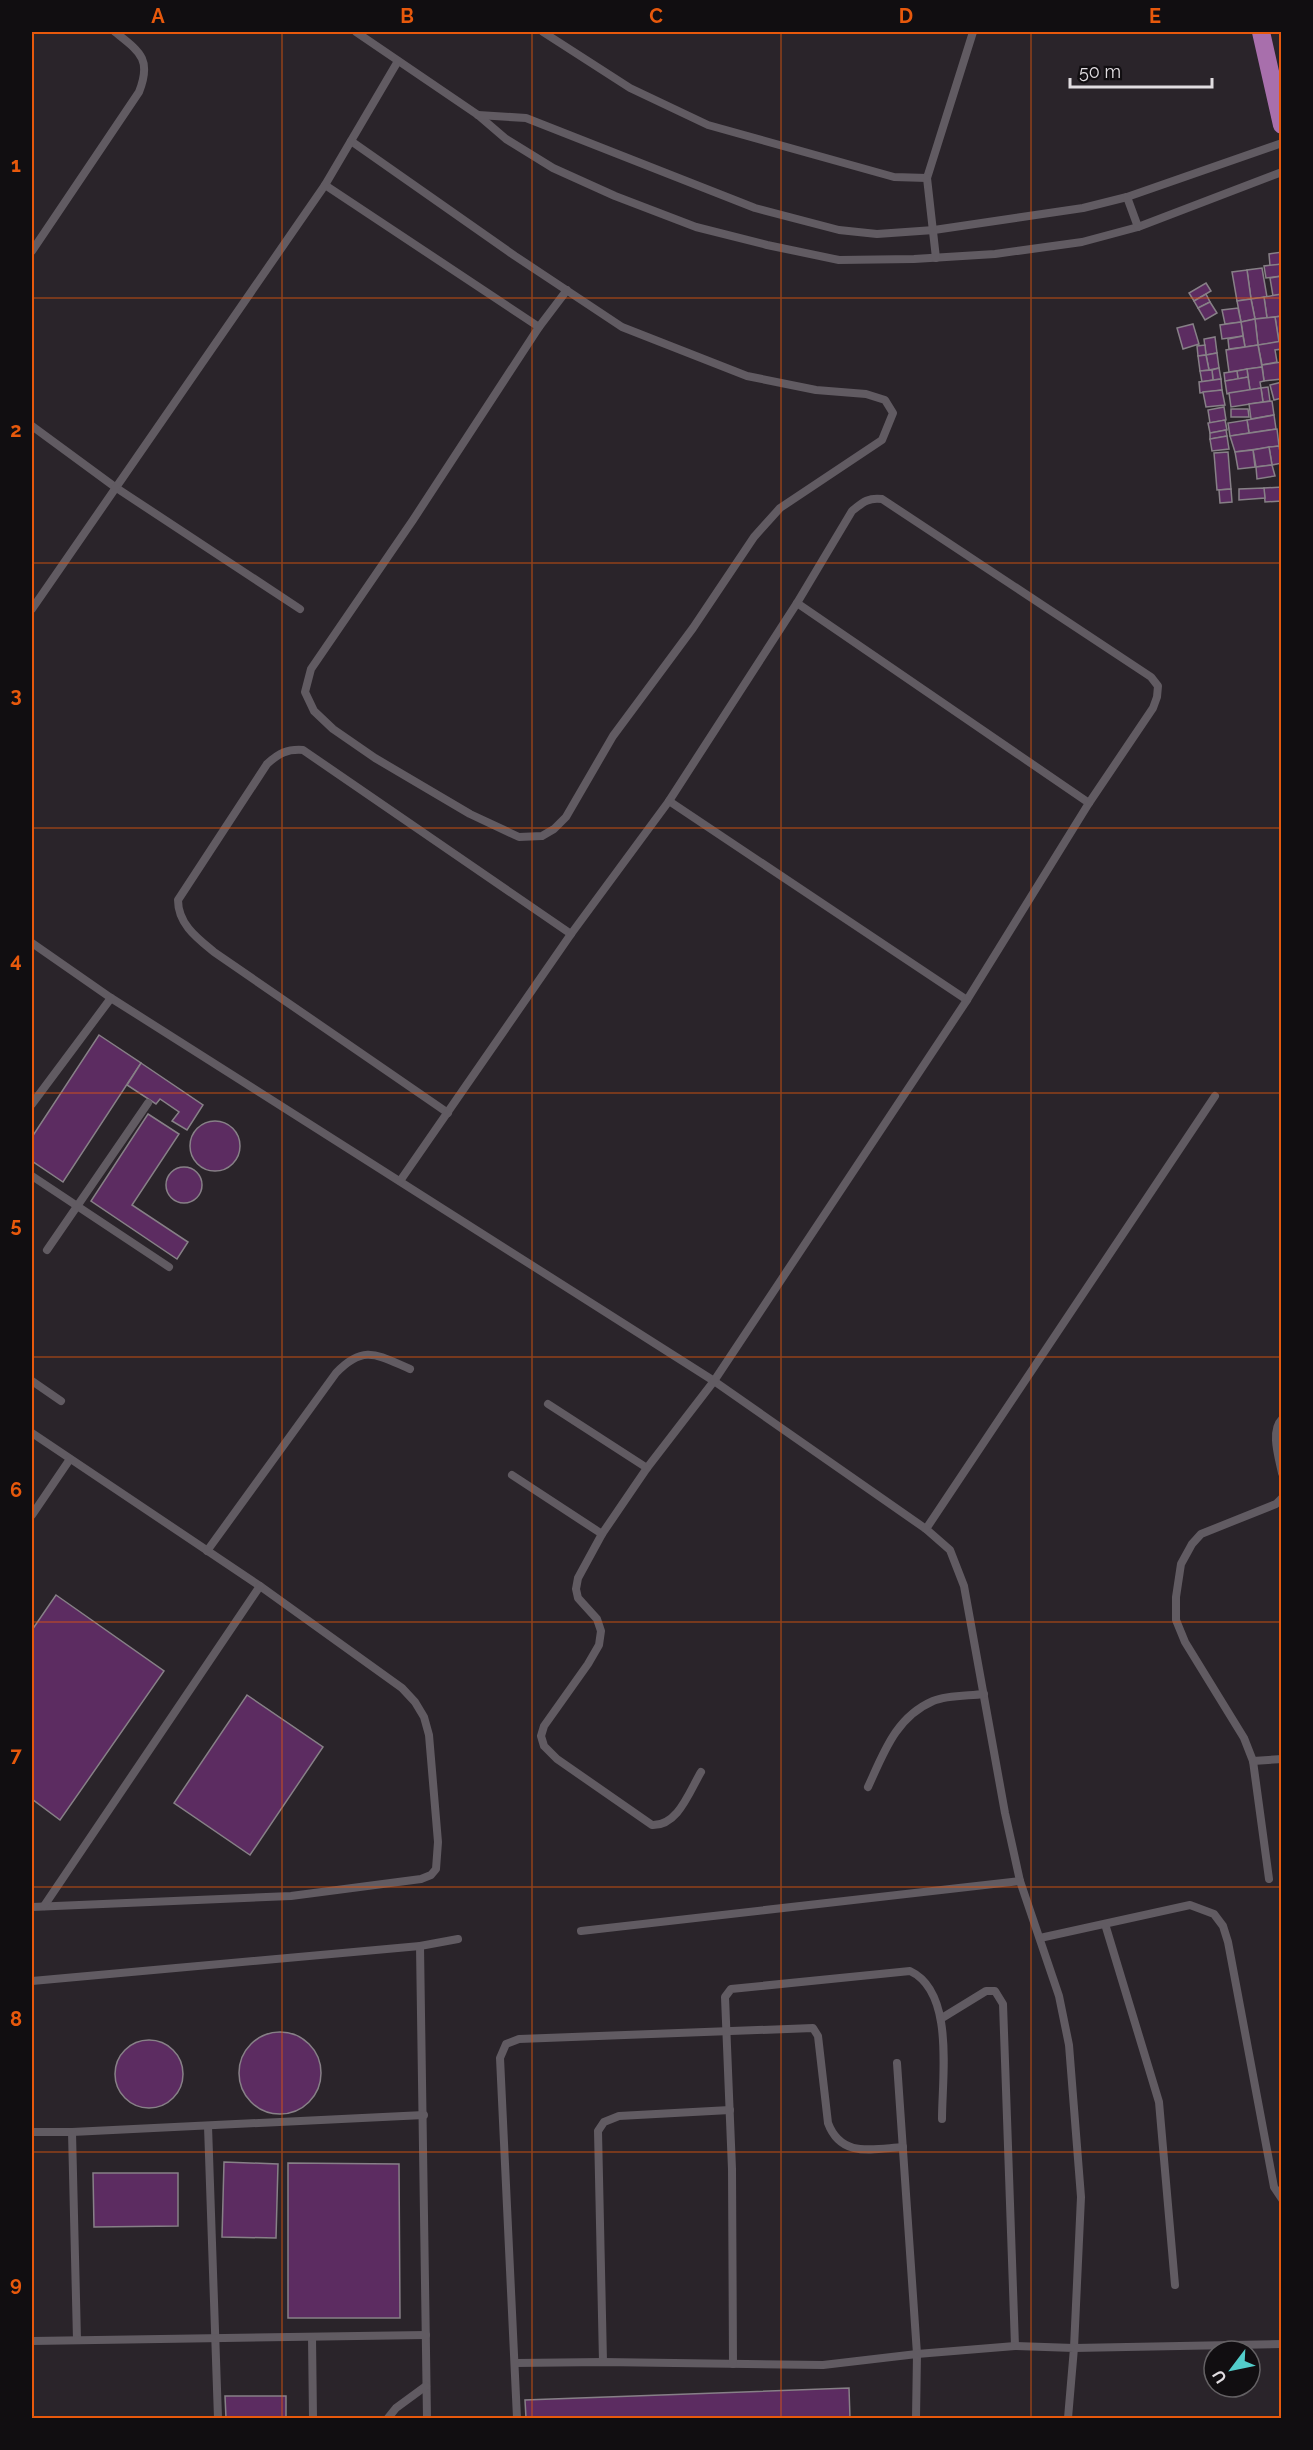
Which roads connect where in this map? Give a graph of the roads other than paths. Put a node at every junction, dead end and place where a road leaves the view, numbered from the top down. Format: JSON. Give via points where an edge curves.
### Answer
{"nodes":[{"id":1,"x":115,"y":32,"type":"edge"},
{"id":2,"x":356,"y":32,"type":"edge"},
{"id":3,"x":543,"y":32,"type":"edge"},
{"id":4,"x":973,"y":32,"type":"edge"},
{"id":5,"x":1261,"y":32,"type":"edge"},
{"id":6,"x":398,"y":61,"type":"junction"},
{"id":7,"x":478,"y":115,"type":"junction"},
{"id":8,"x":1281,"y":125,"type":"edge"},
{"id":9,"x":351,"y":141,"type":"junction"},
{"id":10,"x":1281,"y":143,"type":"edge"},
{"id":11,"x":1281,"y":172,"type":"edge"},
{"id":12,"x":927,"y":178,"type":"junction"},
{"id":13,"x":325,"y":185,"type":"junction"},
{"id":14,"x":1127,"y":197,"type":"junction"},
{"id":15,"x":1138,"y":226,"type":"junction"},
{"id":16,"x":934,"y":230,"type":"junction"},
{"id":17,"x":32,"y":251,"type":"edge"},
{"id":18,"x":936,"y":258,"type":"junction"},
{"id":19,"x":567,"y":290,"type":"junction"},
{"id":20,"x":539,"y":327,"type":"junction"},
{"id":21,"x":32,"y":426,"type":"edge"},
{"id":22,"x":115,"y":487,"type":"junction"},
{"id":23,"x":797,"y":603,"type":"junction"},
{"id":24,"x":32,"y":609,"type":"edge"},
{"id":25,"x":300,"y":609,"type":"dead end"},
{"id":26,"x":669,"y":801,"type":"junction"},
{"id":27,"x":1089,"y":803,"type":"junction"},
{"id":28,"x":571,"y":934,"type":"junction"},
{"id":29,"x":32,"y":943,"type":"edge"},
{"id":30,"x":111,"y":998,"type":"junction"},
{"id":31,"x":967,"y":1000,"type":"junction"},
{"id":32,"x":1215,"y":1096,"type":"dead end"},
{"id":33,"x":148,"y":1103,"type":"dead end"},
{"id":34,"x":32,"y":1104,"type":"edge"},
{"id":35,"x":448,"y":1113,"type":"junction"},
{"id":36,"x":32,"y":1176,"type":"edge"},
{"id":37,"x":400,"y":1181,"type":"junction"},
{"id":38,"x":78,"y":1206,"type":"junction"},
{"id":39,"x":47,"y":1250,"type":"dead end"},
{"id":40,"x":169,"y":1267,"type":"dead end"},
{"id":41,"x":410,"y":1369,"type":"dead end"},
{"id":42,"x":714,"y":1380,"type":"junction"},
{"id":43,"x":32,"y":1381,"type":"edge"},
{"id":44,"x":61,"y":1401,"type":"dead end"},
{"id":45,"x":548,"y":1404,"type":"dead end"},
{"id":46,"x":1281,"y":1419,"type":"edge"},
{"id":47,"x":32,"y":1433,"type":"edge"},
{"id":48,"x":70,"y":1459,"type":"junction"},
{"id":49,"x":647,"y":1468,"type":"junction"},
{"id":50,"x":1281,"y":1473,"type":"edge"},
{"id":51,"x":512,"y":1475,"type":"dead end"},
{"id":52,"x":1281,"y":1498,"type":"edge"},
{"id":53,"x":32,"y":1515,"type":"edge"},
{"id":54,"x":926,"y":1529,"type":"junction"},
{"id":55,"x":602,"y":1534,"type":"junction"},
{"id":56,"x":207,"y":1551,"type":"junction"},
{"id":57,"x":260,"y":1586,"type":"junction"},
{"id":58,"x":984,"y":1694,"type":"junction"},
{"id":59,"x":1281,"y":1759,"type":"edge"},
{"id":60,"x":1253,"y":1761,"type":"junction"},
{"id":61,"x":701,"y":1772,"type":"dead end"},
{"id":62,"x":868,"y":1787,"type":"dead end"},
{"id":63,"x":1269,"y":1879,"type":"dead end"},
{"id":64,"x":1020,"y":1881,"type":"junction"},
{"id":65,"x":44,"y":1906,"type":"junction"},
{"id":66,"x":32,"y":1907,"type":"edge"},
{"id":67,"x":1105,"y":1924,"type":"junction"},
{"id":68,"x":581,"y":1931,"type":"dead end"},
{"id":69,"x":1040,"y":1938,"type":"junction"},
{"id":70,"x":458,"y":1939,"type":"dead end"},
{"id":71,"x":420,"y":1946,"type":"junction"},
{"id":72,"x":32,"y":1981,"type":"edge"},
{"id":73,"x":942,"y":2018,"type":"junction"},
{"id":74,"x":727,"y":2032,"type":"junction"},
{"id":75,"x":897,"y":2062,"type":"dead end"},
{"id":76,"x":730,"y":2110,"type":"junction"},
{"id":77,"x":424,"y":2115,"type":"junction"},
{"id":78,"x":942,"y":2119,"type":"dead end"},
{"id":79,"x":207,"y":2126,"type":"junction"},
{"id":80,"x":32,"y":2132,"type":"edge"},
{"id":81,"x":72,"y":2132,"type":"junction"},
{"id":82,"x":903,"y":2147,"type":"junction"},
{"id":83,"x":1281,"y":2199,"type":"edge"},
{"id":84,"x":1175,"y":2285,"type":"dead end"},
{"id":85,"x":426,"y":2335,"type":"junction"},
{"id":86,"x":312,"y":2337,"type":"junction"},
{"id":87,"x":215,"y":2339,"type":"junction"},
{"id":88,"x":32,"y":2340,"type":"edge"},
{"id":89,"x":77,"y":2340,"type":"junction"},
{"id":90,"x":1281,"y":2344,"type":"edge"},
{"id":91,"x":1015,"y":2346,"type":"junction"},
{"id":92,"x":1074,"y":2348,"type":"junction"},
{"id":93,"x":917,"y":2354,"type":"junction"},
{"id":94,"x":603,"y":2362,"type":"junction"},
{"id":95,"x":516,"y":2363,"type":"junction"},
{"id":96,"x":733,"y":2364,"type":"junction"},
{"id":97,"x":426,"y":2386,"type":"junction"},
{"id":98,"x":218,"y":2418,"type":"edge"},
{"id":99,"x":313,"y":2418,"type":"edge"},
{"id":100,"x":388,"y":2418,"type":"edge"},
{"id":101,"x":427,"y":2418,"type":"edge"},
{"id":102,"x":518,"y":2418,"type":"edge"},
{"id":103,"x":916,"y":2418,"type":"edge"},
{"id":104,"x":1068,"y":2418,"type":"edge"}],
"edges":[{"from":1,"to":17,"type":"lane","via":[[135,47],[146,74],[139,92]]},
{"from":2,"to":6,"type":"lane"},
{"from":3,"to":12,"type":"lane","via":[[630,88],[708,125],[894,177]]},
{"from":4,"to":12,"type":"lane"},
{"from":5,"to":8,"type":"highway"},
{"from":6,"to":7,"type":"lane"},
{"from":6,"to":9,"type":"lane"},
{"from":7,"to":16,"type":"lane","via":[[526,118],[755,208],[839,230],[877,234]]},
{"from":7,"to":18,"type":"lane","via":[[506,139],[553,168],[696,227],[839,260]]},
{"from":9,"to":13,"type":"lane"},
{"from":9,"to":19,"type":"lane"},
{"from":10,"to":14,"type":"lane"},
{"from":11,"to":15,"type":"lane"},
{"from":12,"to":16,"type":"lane"},
{"from":13,"to":20,"type":"lane"},
{"from":13,"to":22,"type":"lane"},
{"from":14,"to":15,"type":"lane"},
{"from":14,"to":16,"type":"lane","via":[[1083,208]]},
{"from":15,"to":18,"type":"lane","via":[[1082,242]]},
{"from":16,"to":18,"type":"lane"},
{"from":19,"to":20,"type":"lane"},
{"from":19,"to":20,"type":"lane","via":[[622,327],[747,376],[816,390],[866,394],[885,400],[893,413],[882,440],[780,508],[761,530],[613,736],[566,817],[542,836],[519,837],[470,814],[375,758],[326,723],[304,692],[311,669]]},
{"from":21,"to":22,"type":"lane"},
{"from":22,"to":24,"type":"lane"},
{"from":22,"to":25,"type":"lane"},
{"from":23,"to":26,"type":"lane"},
{"from":23,"to":27,"type":"lane"},
{"from":23,"to":27,"type":"lane","via":[[852,511],[872,497],[882,499],[1150,677],[1158,686],[1153,708]]},
{"from":26,"to":28,"type":"lane"},
{"from":26,"to":31,"type":"lane"},
{"from":27,"to":31,"type":"lane"},
{"from":28,"to":35,"type":"lane"},
{"from":28,"to":35,"type":"lane","via":[[303,750],[278,754],[261,772],[178,900],[178,913],[214,952]]},
{"from":29,"to":30,"type":"lane"},
{"from":30,"to":34,"type":"lane"},
{"from":30,"to":37,"type":"lane"},
{"from":31,"to":42,"type":"lane"},
{"from":32,"to":54,"type":"lane"},
{"from":33,"to":38,"type":"lane"},
{"from":35,"to":37,"type":"lane"},
{"from":36,"to":38,"type":"lane"},
{"from":37,"to":42,"type":"lane"},
{"from":38,"to":39,"type":"lane"},
{"from":38,"to":40,"type":"lane"},
{"from":41,"to":56,"type":"lane","via":[[363,1353],[349,1359]]},
{"from":42,"to":49,"type":"lane"},
{"from":42,"to":54,"type":"lane"},
{"from":43,"to":44,"type":"lane"},
{"from":45,"to":49,"type":"lane"},
{"from":46,"to":50,"type":"lane","via":[[1276,1431]]},
{"from":47,"to":48,"type":"lane"},
{"from":48,"to":53,"type":"lane"},
{"from":48,"to":56,"type":"lane"},
{"from":49,"to":55,"type":"lane"},
{"from":51,"to":55,"type":"lane"},
{"from":52,"to":60,"type":"lane","via":[[1276,1504],[1201,1534],[1181,1564],[1176,1596],[1176,1620],[1185,1642],[1244,1738]]},
{"from":54,"to":58,"type":"lane","via":[[950,1550],[964,1586]]},
{"from":55,"to":61,"type":"lane","via":[[576,1589],[578,1598],[597,1619],[601,1631],[598,1644],[544,1726],[544,1746],[652,1825],[663,1825],[673,1818]]},
{"from":56,"to":57,"type":"lane"},
{"from":57,"to":65,"type":"lane"},
{"from":57,"to":65,"type":"lane","via":[[402,1688],[420,1709],[429,1736],[438,1842],[436,1869],[421,1879],[291,1896]]},
{"from":58,"to":62,"type":"lane","via":[[935,1700],[909,1714],[888,1743]]},
{"from":58,"to":64,"type":"lane"},
{"from":59,"to":60,"type":"lane"},
{"from":60,"to":63,"type":"lane"},
{"from":64,"to":68,"type":"lane"},
{"from":64,"to":69,"type":"lane"},
{"from":65,"to":66,"type":"lane"},
{"from":67,"to":69,"type":"lane"},
{"from":67,"to":83,"type":"lane","via":[[1190,1905],[1214,1914],[1223,1926],[1274,2187]]},
{"from":67,"to":84,"type":"lane","via":[[1159,2102]]},
{"from":69,"to":92,"type":"lane","via":[[1059,1996],[1069,2045],[1081,2198]]},
{"from":70,"to":71,"type":"lane"},
{"from":71,"to":72,"type":"lane"},
{"from":71,"to":77,"type":"lane"},
{"from":73,"to":74,"type":"lane","via":[[928,1985],[910,1971],[731,1989],[725,1997]]},
{"from":73,"to":78,"type":"lane"},
{"from":73,"to":91,"type":"lane","via":[[986,1991],[995,1991],[1003,2004]]},
{"from":74,"to":76,"type":"lane"},
{"from":74,"to":82,"type":"lane","via":[[813,2028],[818,2036],[832,2134],[849,2148]]},
{"from":74,"to":95,"type":"lane","via":[[519,2039],[506,2044],[500,2058]]},
{"from":75,"to":82,"type":"lane"},
{"from":76,"to":94,"type":"lane","via":[[619,2116],[604,2122],[598,2131]]},
{"from":76,"to":96,"type":"lane"},
{"from":77,"to":79,"type":"lane"},
{"from":77,"to":85,"type":"lane"},
{"from":79,"to":81,"type":"lane"},
{"from":79,"to":87,"type":"lane"},
{"from":80,"to":81,"type":"lane"},
{"from":81,"to":89,"type":"lane"},
{"from":82,"to":93,"type":"lane"},
{"from":85,"to":86,"type":"lane"},
{"from":85,"to":97,"type":"lane"},
{"from":86,"to":87,"type":"lane"},
{"from":86,"to":99,"type":"lane"},
{"from":87,"to":89,"type":"lane"},
{"from":87,"to":98,"type":"lane"},
{"from":88,"to":89,"type":"lane"},
{"from":90,"to":92,"type":"lane"},
{"from":91,"to":92,"type":"lane"},
{"from":91,"to":93,"type":"lane"},
{"from":92,"to":104,"type":"lane"},
{"from":93,"to":96,"type":"lane","via":[[823,2365]]},
{"from":93,"to":103,"type":"lane"},
{"from":94,"to":95,"type":"lane"},
{"from":94,"to":96,"type":"lane"},
{"from":95,"to":102,"type":"lane"},
{"from":97,"to":100,"type":"lane"},
{"from":97,"to":101,"type":"lane"}]}
